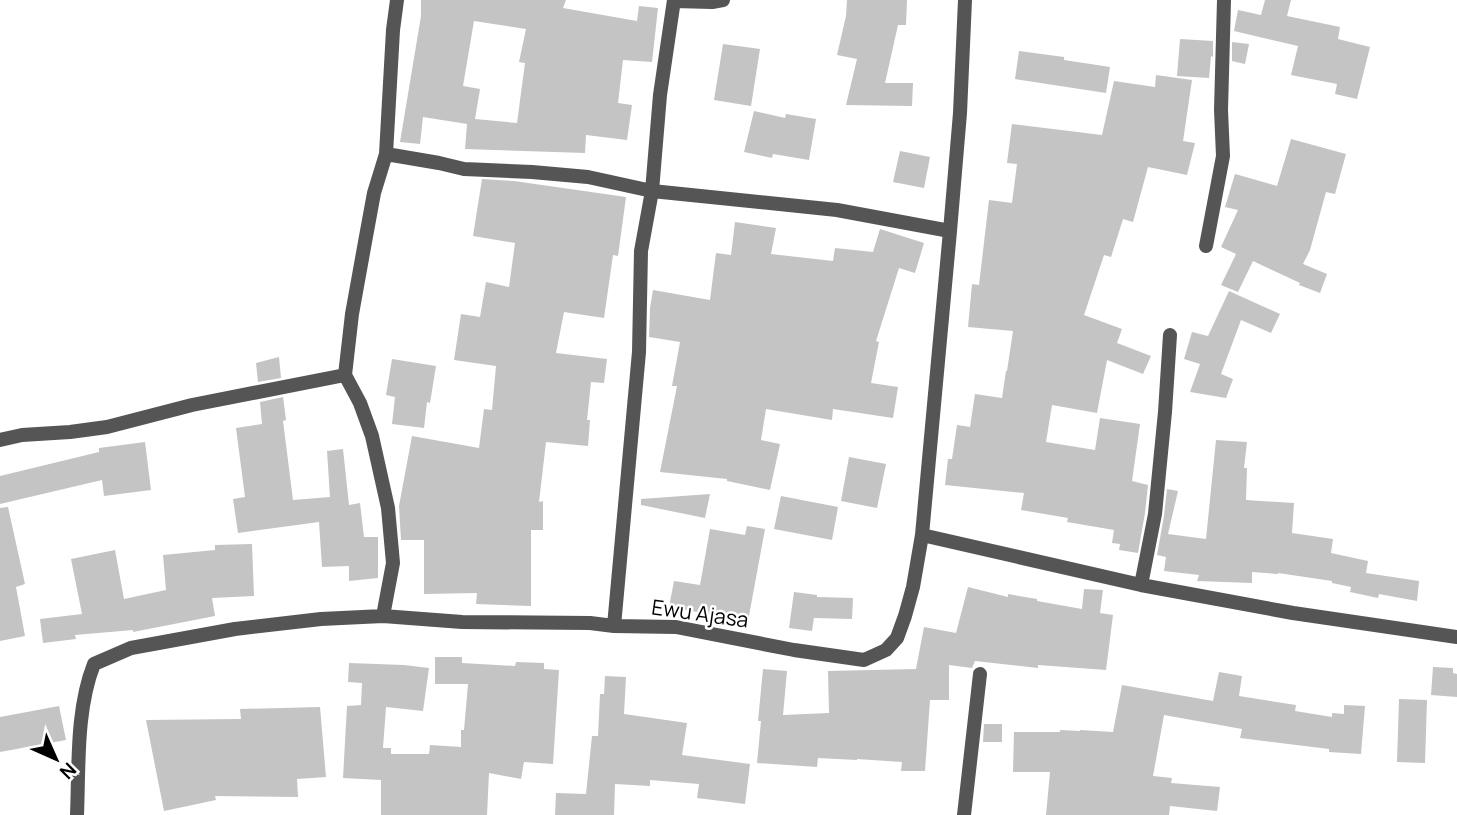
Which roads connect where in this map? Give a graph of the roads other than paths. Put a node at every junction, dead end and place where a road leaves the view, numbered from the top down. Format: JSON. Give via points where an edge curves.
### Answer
{"nodes":[{"id":1,"x":397,"y":0,"type":"edge"},
{"id":2,"x":674,"y":0,"type":"edge"},
{"id":3,"x":723,"y":0,"type":"edge"},
{"id":4,"x":965,"y":0,"type":"edge"},
{"id":5,"x":1224,"y":0,"type":"edge"},
{"id":6,"x":386,"y":155,"type":"junction"},
{"id":7,"x":652,"y":191,"type":"junction"},
{"id":8,"x":950,"y":232,"type":"junction"},
{"id":9,"x":1206,"y":246,"type":"dead end"},
{"id":10,"x":1170,"y":335,"type":"dead end"},
{"id":11,"x":345,"y":375,"type":"junction"},
{"id":12,"x":0,"y":440,"type":"edge"},
{"id":13,"x":922,"y":535,"type":"junction"},
{"id":14,"x":1141,"y":585,"type":"junction"},
{"id":15,"x":383,"y":615,"type":"junction"},
{"id":16,"x":614,"y":626,"type":"junction"},
{"id":17,"x":1457,"y":637,"type":"edge"},
{"id":18,"x":980,"y":674,"type":"dead end"},
{"id":19,"x":77,"y":815,"type":"edge"},
{"id":20,"x":964,"y":815,"type":"edge"}],
"edges":[{"from":1,"to":6,"type":"street"},
{"from":2,"to":3,"type":"street"},
{"from":2,"to":7,"type":"street"},
{"from":4,"to":8,"type":"street","name":"Ewu Ajasa"},
{"from":5,"to":9,"type":"street","via":[[1223,156]]},
{"from":6,"to":7,"type":"street","via":[[464,169],[589,177]]},
{"from":6,"to":11,"type":"street","via":[[374,193]]},
{"from":7,"to":8,"type":"street","via":[[837,210]]},
{"from":7,"to":16,"type":"street","via":[[641,251],[639,352]]},
{"from":8,"to":13,"type":"street","name":"Ewu Ajasa"},
{"from":10,"to":14,"type":"street","via":[[1155,514]]},
{"from":11,"to":12,"type":"street","via":[[107,426]]},
{"from":11,"to":15,"type":"street","via":[[372,436],[388,508],[393,563]]},
{"from":13,"to":14,"type":"street"},
{"from":13,"to":16,"type":"street","name":"Ewu Ajasa","via":[[913,587],[897,638],[886,650],[864,660],[676,627]]},
{"from":14,"to":17,"type":"street"},
{"from":15,"to":16,"type":"street","name":"Ewu Ajasa"},
{"from":15,"to":19,"type":"street","name":"Ewu Ajasa","via":[[235,629],[131,648],[94,664],[82,705]]},
{"from":18,"to":20,"type":"street"}]}
